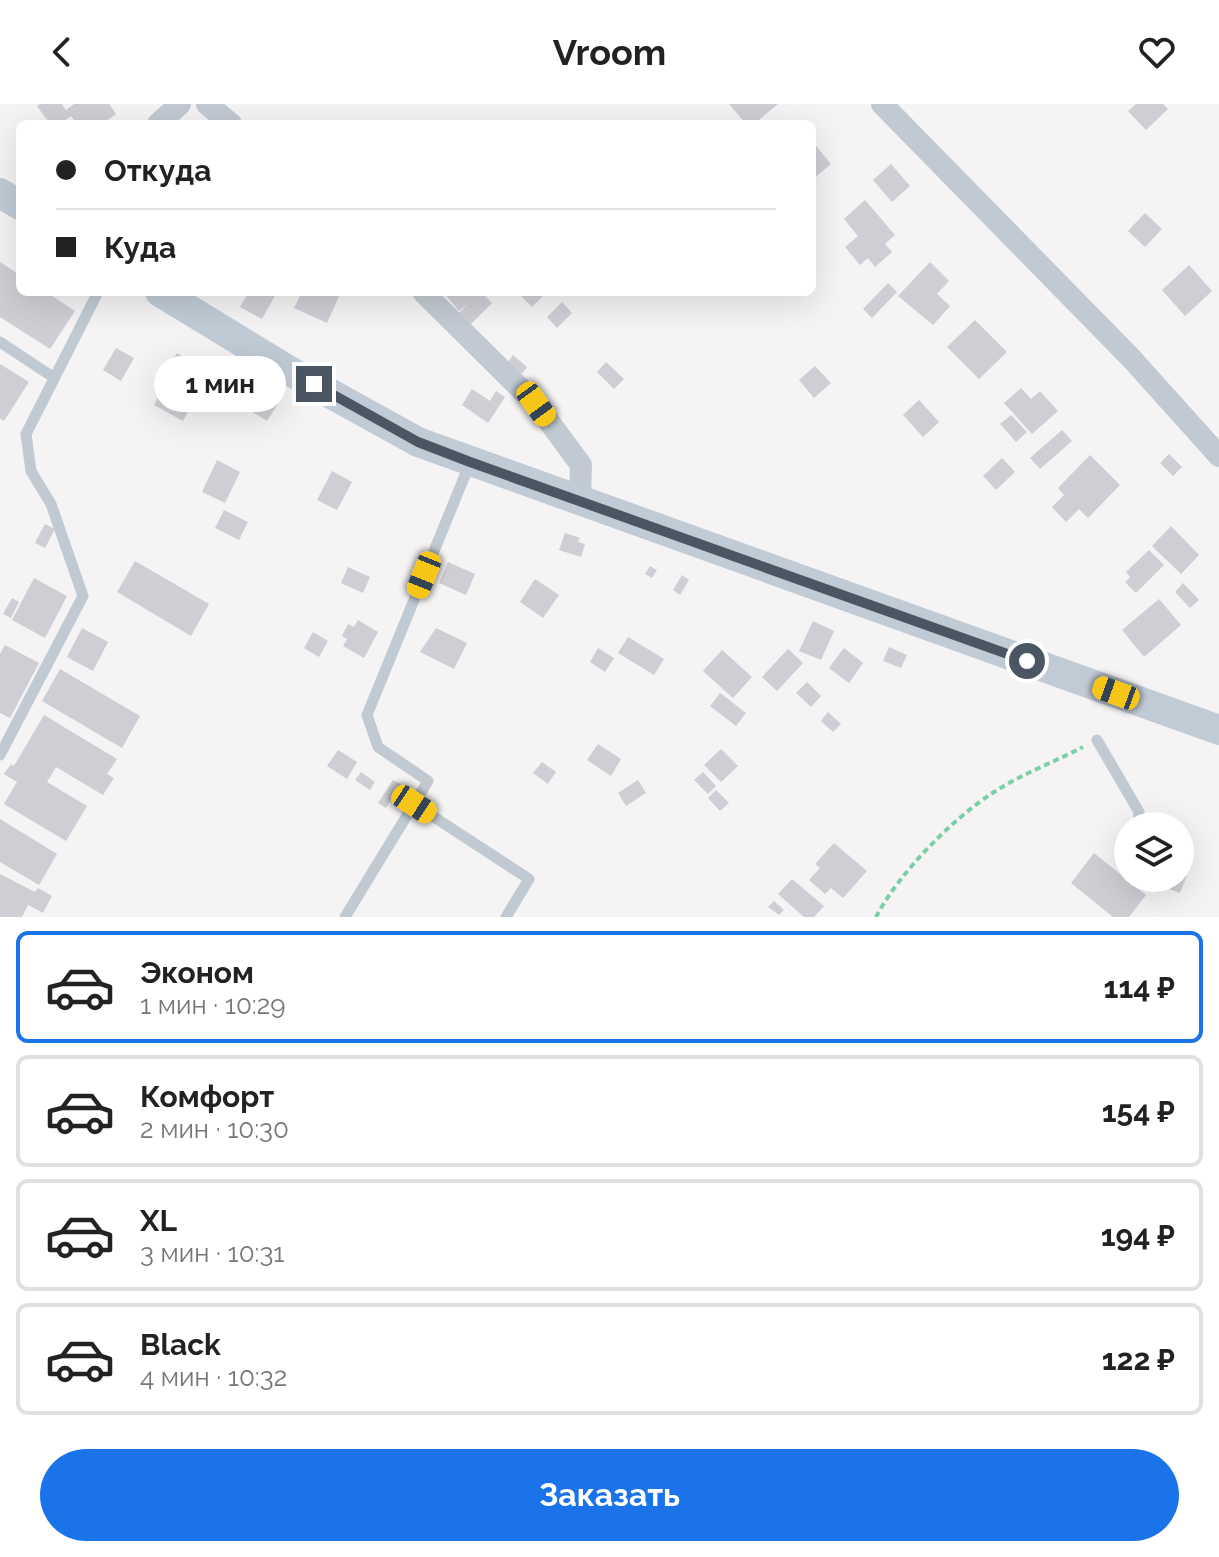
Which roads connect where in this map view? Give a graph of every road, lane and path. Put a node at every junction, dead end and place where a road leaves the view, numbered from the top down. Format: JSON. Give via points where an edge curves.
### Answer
{"nodes":[{"id":1,"x":180,"y":104,"type":"edge"},
{"id":2,"x":207,"y":104,"type":"edge"},
{"id":3,"x":882,"y":104,"type":"edge"},
{"id":4,"x":162,"y":120,"type":"edge"},
{"id":5,"x":226,"y":120,"type":"edge"},
{"id":6,"x":96,"y":296,"type":"edge"},
{"id":7,"x":167,"y":296,"type":"edge"},
{"id":8,"x":427,"y":296,"type":"edge"},
{"id":9,"x":0,"y":342,"type":"edge"},
{"id":10,"x":53,"y":377,"type":"junction"},
{"id":11,"x":1219,"y":456,"type":"edge"},
{"id":12,"x":470,"y":462,"type":"junction"},
{"id":13,"x":580,"y":501,"type":"junction"},
{"id":14,"x":1219,"y":730,"type":"edge"},
{"id":15,"x":1097,"y":740,"type":"joint"},
{"id":16,"x":0,"y":755,"type":"edge"},
{"id":17,"x":414,"y":804,"type":"junction"},
{"id":18,"x":1139,"y":812,"type":"edge"},
{"id":19,"x":345,"y":917,"type":"edge"},
{"id":20,"x":506,"y":917,"type":"edge"},
{"id":21,"x":876,"y":917,"type":"edge"}],
"edges":[{"from":1,"to":4,"type":"street"},
{"from":2,"to":5,"type":"street"},
{"from":3,"to":11,"type":"street","via":[[1131,358]]},
{"from":6,"to":10,"type":"lane"},
{"from":7,"to":12,"type":"street","via":[[418,442]]},
{"from":8,"to":13,"type":"street","via":[[536,404],[581,465]]},
{"from":9,"to":10,"type":"lane"},
{"from":10,"to":16,"type":"lane","via":[[26,434],[31,471],[51,504],[83,596]]},
{"from":12,"to":13,"type":"street"},
{"from":12,"to":17,"type":"lane","via":[[367,715],[378,747],[428,781]]},
{"from":13,"to":14,"type":"street"},
{"from":15,"to":18,"type":"lane"},
{"from":15,"to":21,"type":"path","via":[[983,801],[938,840]]},
{"from":17,"to":19,"type":"lane"},
{"from":17,"to":20,"type":"lane","via":[[529,879]]}]}
